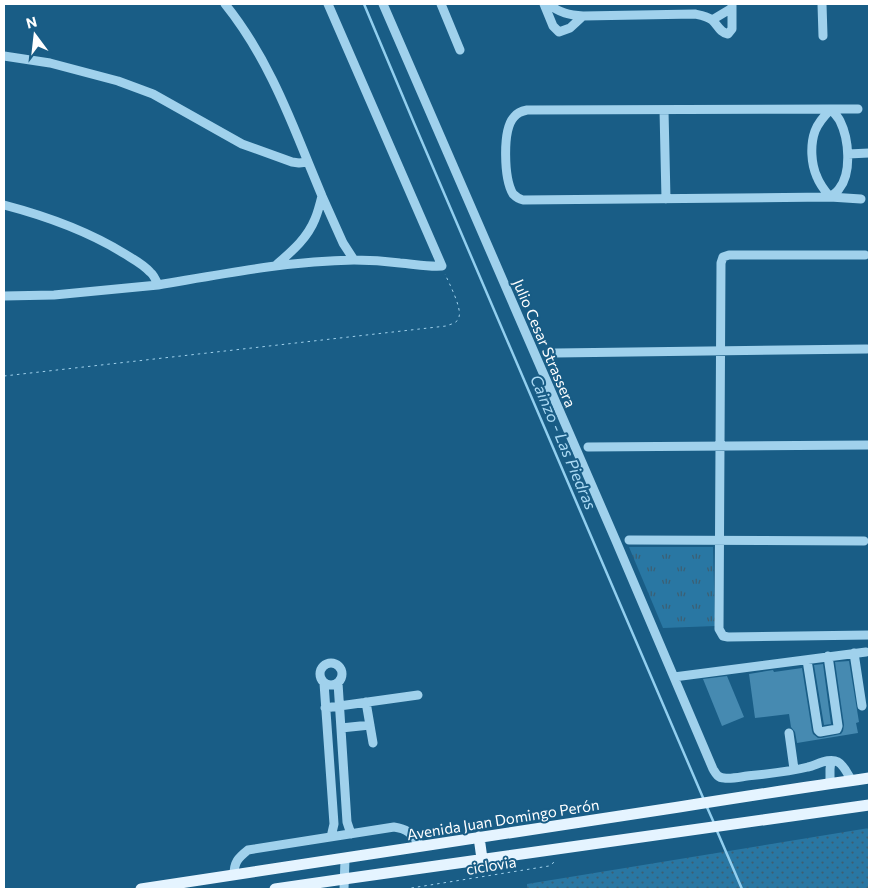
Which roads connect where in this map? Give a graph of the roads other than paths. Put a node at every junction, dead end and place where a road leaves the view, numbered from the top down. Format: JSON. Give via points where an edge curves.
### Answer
{"nodes":[{"id":1,"x":225,"y":4,"type":"edge"},
{"id":2,"x":328,"y":4,"type":"edge"},
{"id":3,"x":383,"y":4,"type":"edge"},
{"id":4,"x":441,"y":4,"type":"edge"},
{"id":5,"x":544,"y":4,"type":"edge"},
{"id":6,"x":548,"y":4,"type":"edge"},
{"id":7,"x":822,"y":4,"type":"edge"},
{"id":8,"x":732,"y":6,"type":"edge"},
{"id":9,"x":583,"y":16,"type":"junction"},
{"id":10,"x":712,"y":20,"type":"junction"},
{"id":11,"x":824,"y":36,"type":"dead end"},
{"id":12,"x":460,"y":50,"type":"dead end"},
{"id":13,"x":4,"y":56,"type":"edge"},
{"id":14,"x":831,"y":109,"type":"junction"},
{"id":15,"x":858,"y":109,"type":"dead end"},
{"id":16,"x":664,"y":110,"type":"junction"},
{"id":17,"x":869,"y":153,"type":"edge"},
{"id":18,"x":848,"y":154,"type":"junction"},
{"id":19,"x":308,"y":162,"type":"junction"},
{"id":20,"x":322,"y":196,"type":"junction"},
{"id":21,"x":830,"y":197,"type":"junction"},
{"id":22,"x":861,"y":198,"type":"dead end"},
{"id":23,"x":666,"y":199,"type":"junction"},
{"id":24,"x":4,"y":205,"type":"edge"},
{"id":25,"x":865,"y":255,"type":"dead end"},
{"id":26,"x":354,"y":260,"type":"junction"},
{"id":27,"x":275,"y":266,"type":"junction"},
{"id":28,"x":158,"y":285,"type":"junction"},
{"id":29,"x":4,"y":296,"type":"edge"},
{"id":30,"x":867,"y":348,"type":"dead end"},
{"id":31,"x":721,"y":350,"type":"junction"},
{"id":32,"x":556,"y":353,"type":"dead end"},
{"id":33,"x":868,"y":445,"type":"dead end"},
{"id":34,"x":720,"y":446,"type":"junction"},
{"id":35,"x":588,"y":448,"type":"dead end"},
{"id":36,"x":630,"y":540,"type":"dead end"},
{"id":37,"x":720,"y":540,"type":"junction"},
{"id":38,"x":864,"y":541,"type":"dead end"},
{"id":39,"x":869,"y":635,"type":"edge"},
{"id":40,"x":866,"y":652,"type":"dead end"},
{"id":41,"x":854,"y":653,"type":"junction"},
{"id":42,"x":828,"y":656,"type":"junction"},
{"id":43,"x":807,"y":660,"type":"junction"},
{"id":44,"x":674,"y":678,"type":"junction"},
{"id":45,"x":324,"y":683,"type":"junction"},
{"id":46,"x":338,"y":683,"type":"junction"},
{"id":47,"x":418,"y":695,"type":"dead end"},
{"id":48,"x":366,"y":702,"type":"junction"},
{"id":49,"x":339,"y":706,"type":"junction"},
{"id":50,"x":862,"y":706,"type":"dead end"},
{"id":51,"x":325,"y":708,"type":"junction"},
{"id":52,"x":370,"y":725,"type":"junction"},
{"id":53,"x":341,"y":728,"type":"junction"},
{"id":54,"x":789,"y":733,"type":"dead end"},
{"id":55,"x":342,"y":742,"type":"junction"},
{"id":56,"x":373,"y":742,"type":"dead end"},
{"id":57,"x":328,"y":744,"type":"junction"},
{"id":58,"x":832,"y":761,"type":"junction"},
{"id":59,"x":794,"y":770,"type":"junction"},
{"id":60,"x":869,"y":778,"type":"edge"},
{"id":61,"x":852,"y":781,"type":"junction"},
{"id":62,"x":830,"y":784,"type":"junction"},
{"id":63,"x":869,"y":805,"type":"edge"},
{"id":64,"x":351,"y":834,"type":"junction"},
{"id":65,"x":331,"y":837,"type":"junction"},
{"id":66,"x":479,"y":837,"type":"junction"},
{"id":67,"x":421,"y":846,"type":"junction"},
{"id":68,"x":344,"y":859,"type":"junction"},
{"id":69,"x":482,"y":860,"type":"junction"},
{"id":70,"x":234,"y":875,"type":"junction"},
{"id":71,"x":344,"y":884,"type":"edge"},
{"id":72,"x":141,"y":889,"type":"edge"},
{"id":73,"x":275,"y":889,"type":"edge"}],
"edges":[{"from":1,"to":19,"type":"street","via":[[266,64]]},
{"from":2,"to":26,"type":"street","via":[[442,266]]},
{"from":3,"to":44,"type":"street","name":"Julio Cesar Strassera"},
{"from":4,"to":12,"type":"street"},
{"from":5,"to":9,"type":"street","via":[[559,32],[570,28]]},
{"from":6,"to":9,"type":"street","via":[[566,14]]},
{"from":7,"to":11,"type":"street"},
{"from":8,"to":10,"type":"street"},
{"from":8,"to":10,"type":"street","via":[[732,29],[728,34],[723,33]]},
{"from":9,"to":10,"type":"street","via":[[695,14]]},
{"from":13,"to":19,"type":"street","via":[[50,63],[118,81],[153,94],[242,144],[292,162]]},
{"from":14,"to":15,"type":"street"},
{"from":14,"to":16,"type":"street"},
{"from":14,"to":18,"type":"street","via":[[841,123]]},
{"from":14,"to":21,"type":"street","via":[[815,130],[812,143],[816,175]]},
{"from":16,"to":23,"type":"street"},
{"from":16,"to":23,"type":"street","via":[[521,112],[510,123],[506,163],[513,193],[523,200]]},
{"from":17,"to":18,"type":"street"},
{"from":18,"to":21,"type":"street","via":[[846,174],[840,189]]},
{"from":19,"to":20,"type":"street"},
{"from":20,"to":26,"type":"street"},
{"from":20,"to":27,"type":"street","via":[[316,218],[302,241]]},
{"from":21,"to":22,"type":"street"},
{"from":21,"to":23,"type":"street"},
{"from":24,"to":28,"type":"street","via":[[66,225],[117,249],[149,270]]},
{"from":25,"to":31,"type":"street","via":[[723,257]]},
{"from":26,"to":27,"type":"street"},
{"from":27,"to":28,"type":"street"},
{"from":28,"to":29,"type":"street","via":[[72,294]]},
{"from":30,"to":31,"type":"street"},
{"from":31,"to":32,"type":"street"},
{"from":31,"to":34,"type":"street"},
{"from":33,"to":34,"type":"street"},
{"from":34,"to":35,"type":"street"},
{"from":34,"to":37,"type":"street"},
{"from":36,"to":37,"type":"street"},
{"from":37,"to":38,"type":"street"},
{"from":37,"to":39,"type":"street","via":[[719,629],[723,636]]},
{"from":40,"to":41,"type":"street"},
{"from":41,"to":42,"type":"street"},
{"from":41,"to":50,"type":"street"},
{"from":42,"to":43,"type":"street"},
{"from":42,"to":43,"type":"street","via":[[837,729],[818,730]]},
{"from":43,"to":44,"type":"street"},
{"from":44,"to":59,"type":"street","name":"Julio Cesar Strassera","via":[[717,775],[730,778]]},
{"from":45,"to":46,"type":"street"},
{"from":45,"to":46,"type":"street","via":[[320,670],[332,663],[341,669]]},
{"from":45,"to":51,"type":"street"},
{"from":46,"to":49,"type":"street"},
{"from":47,"to":48,"type":"street"},
{"from":48,"to":49,"type":"street"},
{"from":48,"to":52,"type":"street"},
{"from":49,"to":51,"type":"street"},
{"from":49,"to":53,"type":"street"},
{"from":51,"to":57,"type":"street"},
{"from":52,"to":53,"type":"street"},
{"from":52,"to":56,"type":"street"},
{"from":53,"to":55,"type":"street"},
{"from":54,"to":59,"type":"street"},
{"from":55,"to":57,"type":"street"},
{"from":55,"to":64,"type":"street","via":[[347,822]]},
{"from":57,"to":65,"type":"street","via":[[334,824]]},
{"from":58,"to":59,"type":"street"},
{"from":58,"to":61,"type":"street","via":[[842,766]]},
{"from":58,"to":62,"type":"street"},
{"from":60,"to":61,"type":"main road","name":"Avenida Juan Domingo Perón"},
{"from":61,"to":62,"type":"main road","name":"Avenida Juan Domingo Perón"},
{"from":62,"to":66,"type":"main road","name":"Avenida Juan Domingo Perón"},
{"from":63,"to":69,"type":"main road"},
{"from":64,"to":65,"type":"street"},
{"from":64,"to":67,"type":"street","via":[[403,828]]},
{"from":65,"to":70,"type":"street","via":[[248,850],[238,858]]},
{"from":66,"to":67,"type":"main road","name":"Avenida Juan Domingo Perón"},
{"from":66,"to":69,"type":"main road"},
{"from":67,"to":68,"type":"main road","name":"Avenida Juan Domingo Perón"},
{"from":68,"to":70,"type":"main road","name":"Avenida Juan Domingo Perón"},
{"from":68,"to":71,"type":"street"},
{"from":69,"to":71,"type":"main road"},
{"from":70,"to":72,"type":"main road","name":"Avenida Juan Domingo Perón"},
{"from":71,"to":73,"type":"main road"}]}
